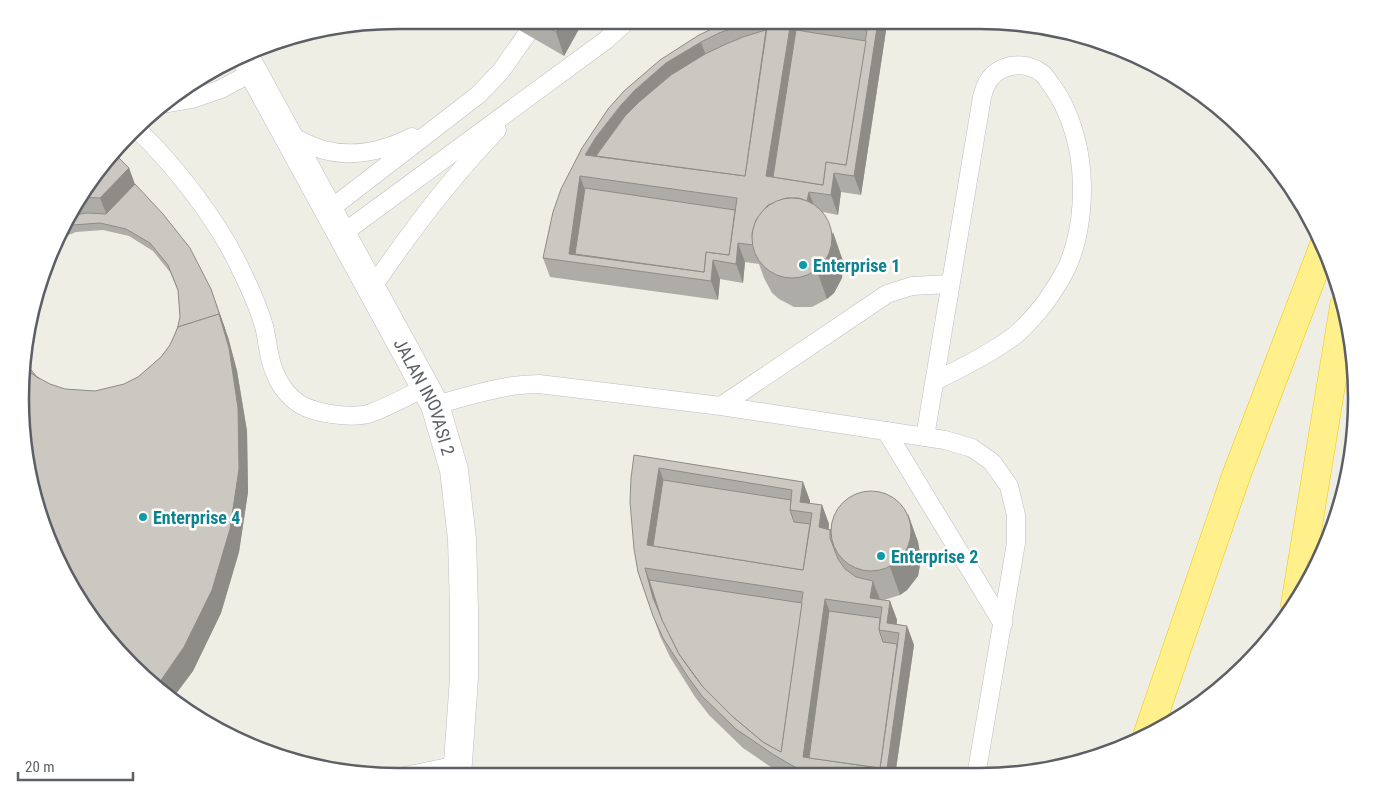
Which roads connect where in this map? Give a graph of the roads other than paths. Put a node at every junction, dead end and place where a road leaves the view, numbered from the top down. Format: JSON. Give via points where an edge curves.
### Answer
{"nodes":[{"id":1,"x":615,"y":29,"type":"edge"},
{"id":2,"x":618,"y":29,"type":"edge"},
{"id":3,"x":527,"y":34,"type":"dead end"},
{"id":4,"x":606,"y":40,"type":"junction"},
{"id":5,"x":249,"y":64,"type":"edge"},
{"id":6,"x":536,"y":91,"type":"junction"},
{"id":7,"x":178,"y":101,"type":"edge"},
{"id":8,"x":449,"y":119,"type":"junction"},
{"id":9,"x":141,"y":133,"type":"edge"},
{"id":10,"x":288,"y":135,"type":"junction"},
{"id":11,"x":329,"y":210,"type":"junction"},
{"id":12,"x":342,"y":234,"type":"junction"},
{"id":13,"x":1320,"y":256,"type":"edge"},
{"id":14,"x":950,"y":284,"type":"junction"},
{"id":15,"x":372,"y":288,"type":"junction"},
{"id":16,"x":1341,"y":325,"type":"edge"},
{"id":17,"x":935,"y":381,"type":"junction"},
{"id":18,"x":431,"y":396,"type":"junction"},
{"id":19,"x":721,"y":406,"type":"junction"},
{"id":20,"x":886,"y":431,"type":"junction"},
{"id":21,"x":925,"y":437,"type":"junction"},
{"id":22,"x":1298,"y":584,"type":"edge"},
{"id":23,"x":1003,"y":624,"type":"junction"},
{"id":24,"x":1149,"y":726,"type":"edge"},
{"id":25,"x":458,"y":768,"type":"edge"},
{"id":26,"x":977,"y":768,"type":"edge"}],
"edges":[{"from":1,"to":4,"type":"lane"},
{"from":2,"to":4,"type":"lane"},
{"from":3,"to":8,"type":"lane","via":[[501,70]]},
{"from":4,"to":6,"type":"lane"},
{"from":5,"to":7,"type":"lane","via":[[221,89]]},
{"from":5,"to":10,"type":"street","name":"JALAN INOVASI 2"},
{"from":6,"to":12,"type":"lane"},
{"from":6,"to":15,"type":"lane","via":[[462,167],[401,244]]},
{"from":8,"to":10,"type":"lane","via":[[392,147],[365,152],[325,150]]},
{"from":8,"to":11,"type":"lane"},
{"from":9,"to":18,"type":"lane","via":[[193,193],[240,268],[261,318],[274,372],[284,390],[301,404],[323,413],[347,416],[370,414]]},
{"from":10,"to":11,"type":"street","name":"JALAN INOVASI 2"},
{"from":11,"to":12,"type":"street","name":"JALAN INOVASI 2"},
{"from":12,"to":15,"type":"street","name":"JALAN INOVASI 2"},
{"from":13,"to":24,"type":"highway","via":[[1236,476]]},
{"from":14,"to":17,"type":"lane"},
{"from":14,"to":17,"type":"lane","via":[[987,83],[1004,68],[1027,66],[1043,74],[1062,100],[1073,126],[1080,158],[1082,192],[1070,260],[1056,288],[1016,335]]},
{"from":14,"to":19,"type":"lane","via":[[912,286],[887,294]]},
{"from":15,"to":18,"type":"street","name":"JALAN INOVASI 2"},
{"from":16,"to":22,"type":"highway"},
{"from":17,"to":21,"type":"lane"},
{"from":18,"to":19,"type":"lane","via":[[530,384]]},
{"from":18,"to":25,"type":"street","name":"JALAN INOVASI 2","via":[[454,470],[462,539],[464,678]]},
{"from":19,"to":20,"type":"lane"},
{"from":20,"to":21,"type":"lane"},
{"from":20,"to":23,"type":"lane"},
{"from":21,"to":23,"type":"lane","via":[[972,448],[992,462],[1009,486],[1016,515],[1016,543]]},
{"from":23,"to":26,"type":"lane"}]}
